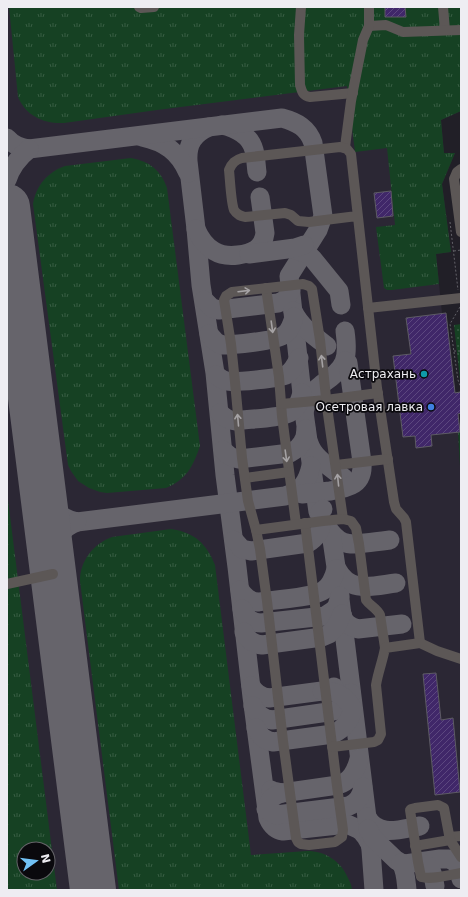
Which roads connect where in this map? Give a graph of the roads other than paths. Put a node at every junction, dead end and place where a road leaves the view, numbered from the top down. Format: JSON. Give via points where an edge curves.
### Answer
{"nodes":[{"id":1,"x":139,"y":7,"type":"edge"},
{"id":2,"x":154,"y":7,"type":"edge"},
{"id":3,"x":301,"y":7,"type":"edge"},
{"id":4,"x":369,"y":7,"type":"edge"},
{"id":5,"x":443,"y":7,"type":"edge"},
{"id":6,"x":369,"y":26,"type":"junction"},
{"id":7,"x":445,"y":30,"type":"junction"},
{"id":8,"x":461,"y":30,"type":"edge"},
{"id":9,"x":353,"y":93,"type":"junction"},
{"id":10,"x":345,"y":148,"type":"junction"},
{"id":11,"x":461,"y":169,"type":"edge"},
{"id":12,"x":357,"y":216,"type":"junction"},
{"id":13,"x":461,"y":232,"type":"edge"},
{"id":14,"x":266,"y":288,"type":"junction"},
{"id":15,"x":461,"y":298,"type":"edge"},
{"id":16,"x":368,"y":308,"type":"junction"},
{"id":17,"x":378,"y":393,"type":"junction"},
{"id":18,"x":326,"y":400,"type":"junction"},
{"id":19,"x":281,"y":404,"type":"junction"},
{"id":20,"x":388,"y":459,"type":"junction"},
{"id":21,"x":336,"y":465,"type":"junction"},
{"id":22,"x":289,"y":472,"type":"junction"},
{"id":23,"x":245,"y":478,"type":"junction"},
{"id":24,"x":343,"y":519,"type":"junction"},
{"id":25,"x":301,"y":524,"type":"junction"},
{"id":26,"x":256,"y":530,"type":"junction"},
{"id":27,"x":53,"y":574,"type":"dead end"},
{"id":28,"x":7,"y":584,"type":"edge"},
{"id":29,"x":420,"y":643,"type":"junction"},
{"id":30,"x":385,"y":648,"type":"junction"},
{"id":31,"x":461,"y":659,"type":"edge"},
{"id":32,"x":332,"y":747,"type":"junction"},
{"id":33,"x":461,"y":836,"type":"edge"},
{"id":34,"x":450,"y":839,"type":"junction"},
{"id":35,"x":415,"y":846,"type":"junction"},
{"id":36,"x":461,"y":857,"type":"edge"},
{"id":37,"x":461,"y":873,"type":"edge"}],
"edges":[{"from":1,"to":2,"type":"lane"},
{"from":3,"to":9,"type":"lane","via":[[299,35],[302,92],[310,97]]},
{"from":4,"to":6,"type":"lane"},
{"from":5,"to":7,"type":"lane"},
{"from":6,"to":7,"type":"lane","via":[[386,25],[403,32]]},
{"from":6,"to":9,"type":"lane","via":[[363,40]]},
{"from":7,"to":8,"type":"lane"},
{"from":9,"to":10,"type":"lane"},
{"from":10,"to":12,"type":"lane","via":[[351,154]]},
{"from":10,"to":12,"type":"lane","via":[[237,159],[229,170],[233,205],[236,212],[245,217],[288,213],[301,222]]},
{"from":11,"to":13,"type":"lane","via":[[454,179]]},
{"from":12,"to":16,"type":"lane"},
{"from":18,"to":14,"type":"lane","one_way":true,"via":[[312,290],[303,284]]},
{"from":14,"to":19,"type":"lane","one_way":true},
{"from":23,"to":14,"type":"lane","one_way":true,"via":[[224,300],[232,292]]},
{"from":15,"to":16,"type":"lane"},
{"from":16,"to":17,"type":"lane"},
{"from":17,"to":18,"type":"lane"},
{"from":17,"to":20,"type":"lane"},
{"from":18,"to":19,"type":"lane"},
{"from":18,"to":21,"type":"lane"},
{"from":19,"to":22,"type":"lane","one_way":true},
{"from":20,"to":21,"type":"lane"},
{"from":20,"to":29,"type":"lane","via":[[396,509],[406,522]]},
{"from":24,"to":21,"type":"lane","one_way":true},
{"from":22,"to":23,"type":"lane"},
{"from":22,"to":25,"type":"lane"},
{"from":23,"to":26,"type":"lane"},
{"from":24,"to":25,"type":"lane"},
{"from":24,"to":30,"type":"lane","via":[[351,522],[356,528],[366,600],[380,615]]},
{"from":25,"to":26,"type":"lane"},
{"from":25,"to":32,"type":"lane"},
{"from":26,"to":32,"type":"lane","via":[[292,814],[296,838],[301,844],[335,842],[342,837]]},
{"from":27,"to":28,"type":"lane"},
{"from":29,"to":30,"type":"lane"},
{"from":29,"to":31,"type":"lane"},
{"from":30,"to":32,"type":"lane","via":[[376,685],[381,734],[378,740]]},
{"from":33,"to":34,"type":"lane"},
{"from":34,"to":35,"type":"lane"},
{"from":34,"to":35,"type":"lane","via":[[442,806],[415,808],[410,810]]},
{"from":34,"to":36,"type":"lane"},
{"from":35,"to":37,"type":"lane","via":[[421,877]]}]}
